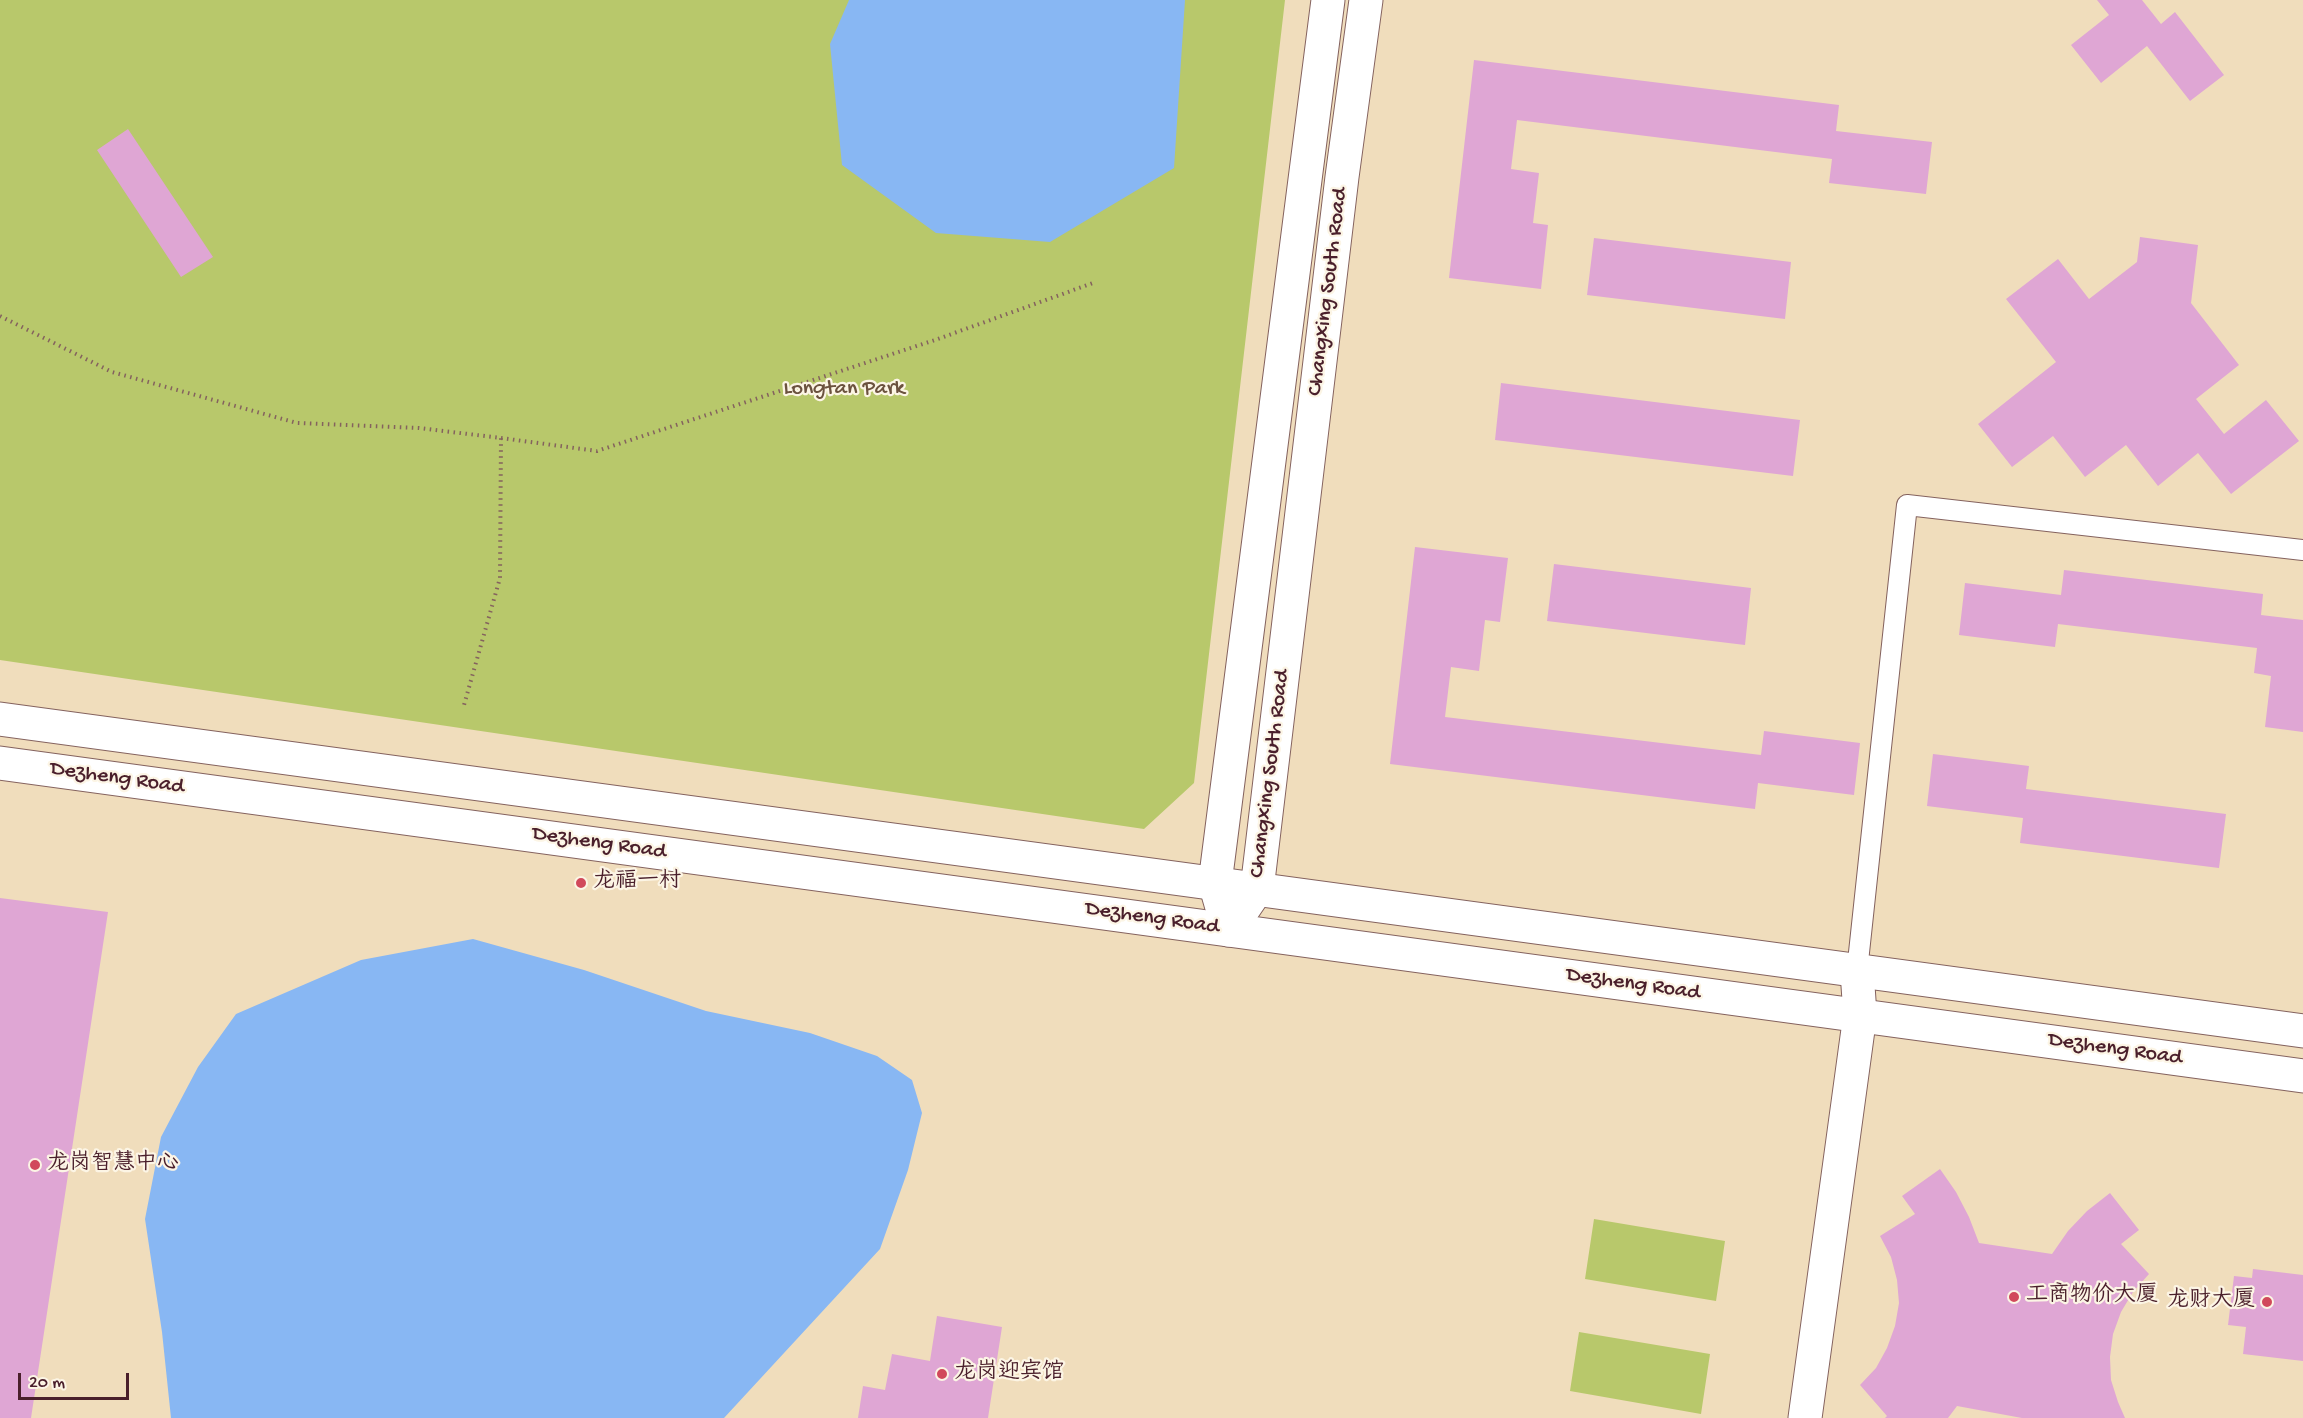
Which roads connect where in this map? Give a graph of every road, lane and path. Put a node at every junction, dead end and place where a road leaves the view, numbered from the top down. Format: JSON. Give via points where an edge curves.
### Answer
{"nodes":[{"id":1,"x":1328,"y":0,"type":"edge"},
{"id":2,"x":1366,"y":0,"type":"edge"},
{"id":3,"x":1093,"y":283,"type":"dead end"},
{"id":4,"x":0,"y":316,"type":"edge"},
{"id":5,"x":501,"y":438,"type":"junction"},
{"id":6,"x":2303,"y":550,"type":"edge"},
{"id":7,"x":464,"y":705,"type":"dead end"},
{"id":8,"x":0,"y":718,"type":"edge"},
{"id":9,"x":0,"y":763,"type":"edge"},
{"id":10,"x":1215,"y":883,"type":"junction"},
{"id":11,"x":1257,"y":889,"type":"junction"},
{"id":12,"x":1229,"y":930,"type":"junction"},
{"id":13,"x":1857,"y":970,"type":"junction"},
{"id":14,"x":1860,"y":1015,"type":"junction"},
{"id":15,"x":2303,"y":1031,"type":"edge"},
{"id":16,"x":2303,"y":1076,"type":"edge"},
{"id":17,"x":1805,"y":1418,"type":"edge"}],
"edges":[{"from":1,"to":10,"type":"main road","name":"Changxing South Road"},
{"from":2,"to":11,"type":"main road","name":"Changxing South Road"},
{"from":3,"to":5,"type":"path","via":[[935,340],[597,451]]},
{"from":4,"to":5,"type":"path","via":[[112,372],[297,423],[419,428]]},
{"from":5,"to":7,"type":"path","via":[[500,578]]},
{"from":6,"to":13,"type":"lane","via":[[1907,505]]},
{"from":8,"to":10,"type":"main road","name":"Dezheng Road"},
{"from":9,"to":12,"type":"main road","name":"Dezheng Road"},
{"from":10,"to":11,"type":"main road","name":"Dezheng Road"},
{"from":10,"to":12,"type":"main road","name":"Changxing South Road"},
{"from":11,"to":12,"type":"main road","name":"Changxing South Road"},
{"from":11,"to":13,"type":"main road","name":"Dezheng Road"},
{"from":12,"to":14,"type":"main road","name":"Dezheng Road"},
{"from":13,"to":14,"type":"main road"},
{"from":13,"to":15,"type":"main road","name":"Dezheng Road"},
{"from":14,"to":16,"type":"main road","name":"Dezheng Road"},
{"from":14,"to":17,"type":"main road"}]}
